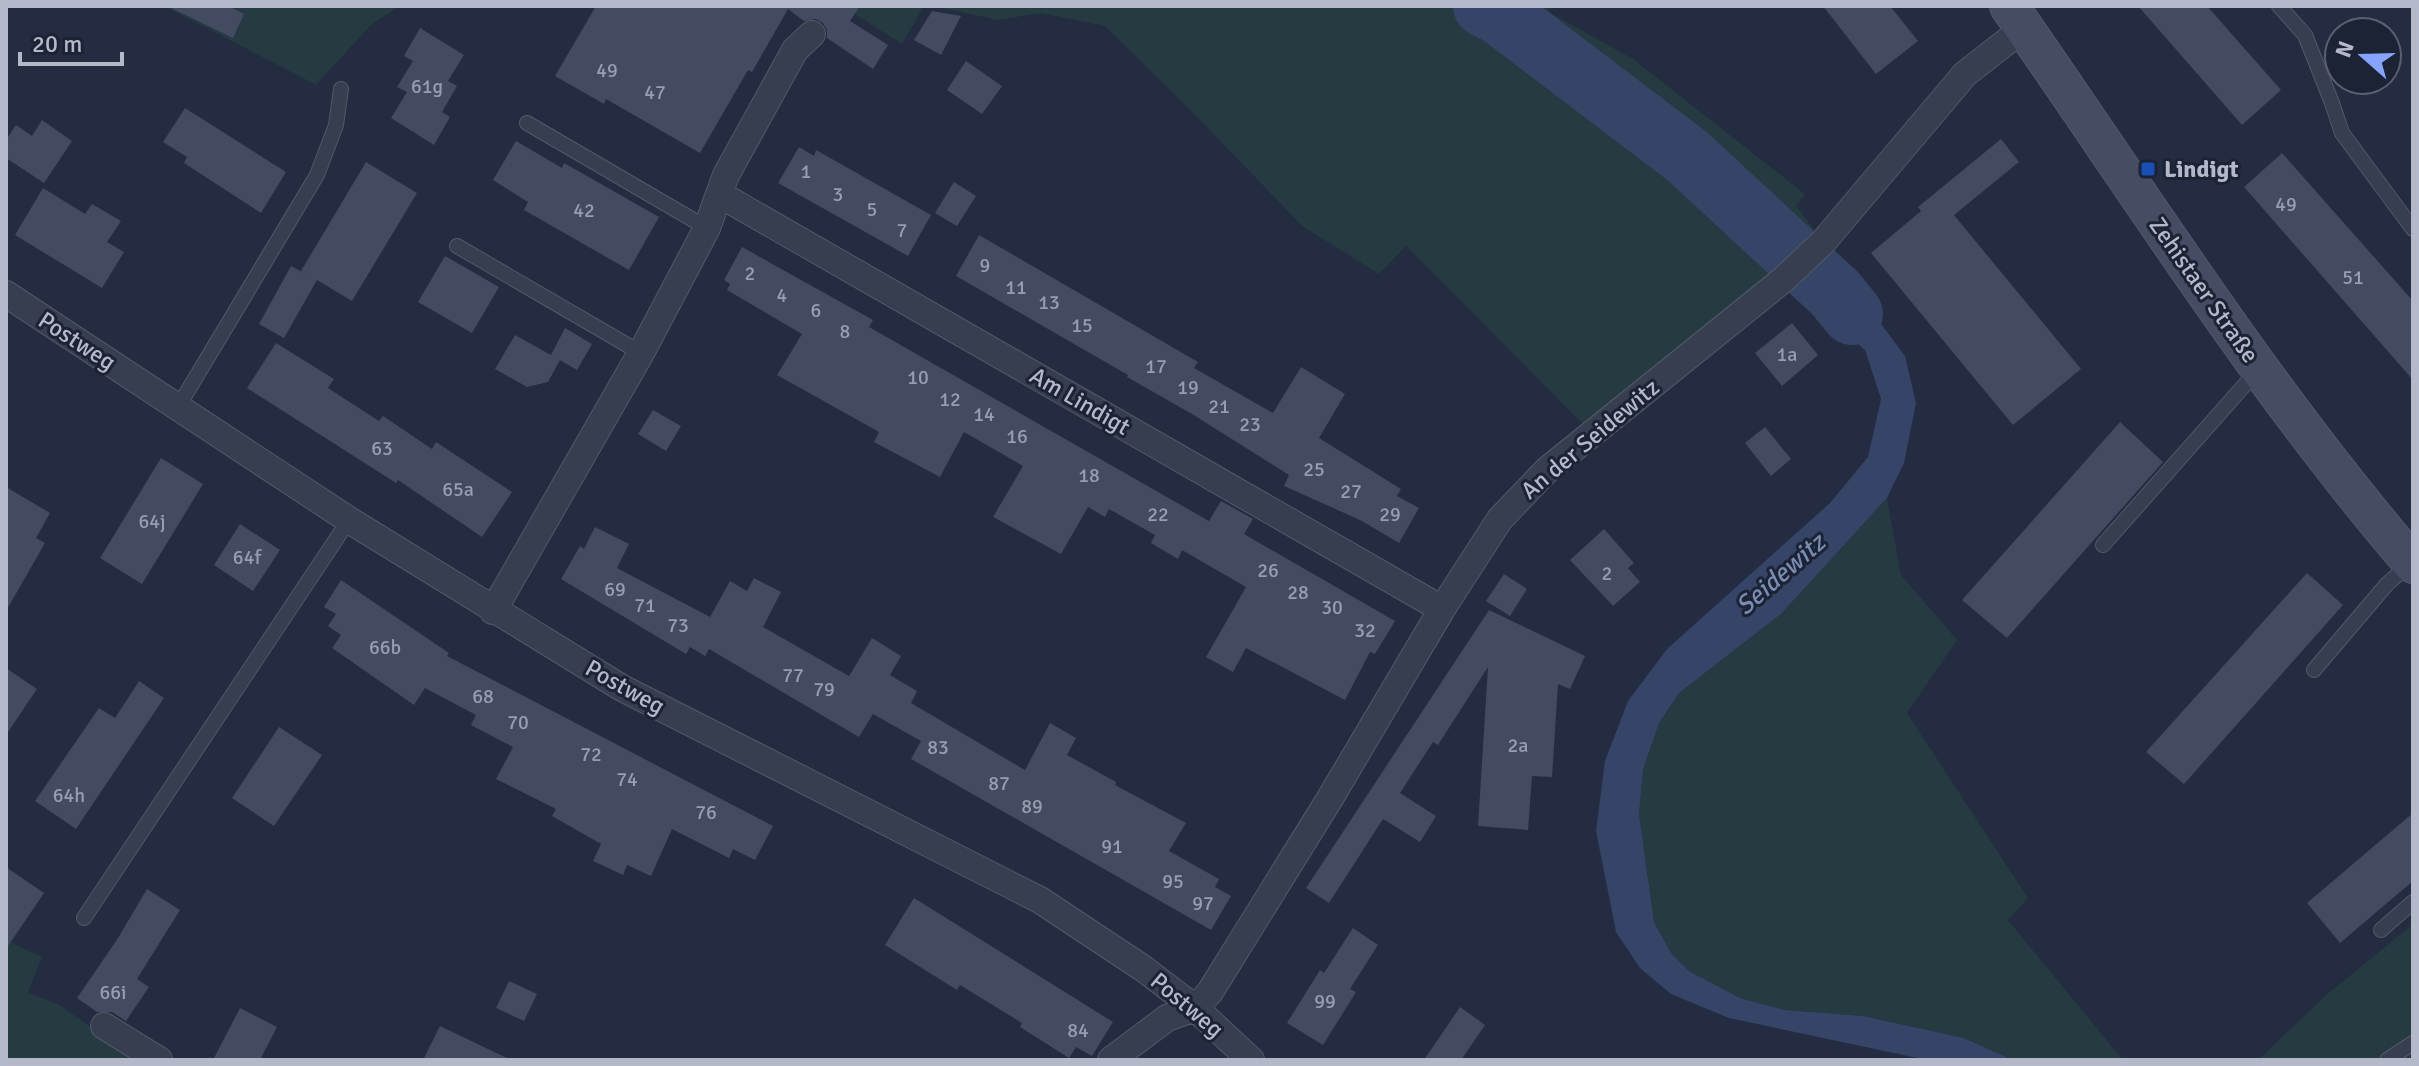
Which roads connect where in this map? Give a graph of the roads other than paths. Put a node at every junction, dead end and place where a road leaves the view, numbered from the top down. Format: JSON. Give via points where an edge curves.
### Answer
{"nodes":[{"id":1,"x":2279,"y":6,"type":"edge"},
{"id":2,"x":2016,"y":17,"type":"edge"},
{"id":3,"x":812,"y":34,"type":"dead end"},
{"id":4,"x":341,"y":89,"type":"dead end"},
{"id":5,"x":527,"y":123,"type":"dead end"},
{"id":6,"x":719,"y":194,"type":"junction"},
{"id":7,"x":707,"y":228,"type":"junction"},
{"id":8,"x":2413,"y":229,"type":"edge"},
{"id":9,"x":457,"y":246,"type":"dead end"},
{"id":10,"x":6,"y":294,"type":"edge"},
{"id":11,"x":641,"y":353,"type":"junction"},
{"id":12,"x":2260,"y":367,"type":"junction"},
{"id":13,"x":178,"y":407,"type":"junction"},
{"id":14,"x":349,"y":520,"type":"junction"},
{"id":15,"x":2103,"y":545,"type":"dead end"},
{"id":16,"x":2413,"y":563,"type":"edge"},
{"id":17,"x":1442,"y":609,"type":"junction"},
{"id":18,"x":493,"y":611,"type":"junction"},
{"id":19,"x":2314,"y":670,"type":"dead end"},
{"id":20,"x":2413,"y":902,"type":"edge"},
{"id":21,"x":84,"y":918,"type":"dead end"},
{"id":22,"x":2381,"y":930,"type":"dead end"},
{"id":23,"x":1195,"y":1008,"type":"junction"},
{"id":24,"x":104,"y":1026,"type":"dead end"},
{"id":25,"x":2413,"y":1043,"type":"edge"},
{"id":26,"x":159,"y":1060,"type":"edge"},
{"id":27,"x":1111,"y":1060,"type":"edge"},
{"id":28,"x":1251,"y":1060,"type":"edge"},
{"id":29,"x":2387,"y":1060,"type":"edge"}],
"edges":[{"from":1,"to":8,"type":"lane","via":[[2305,35],[2342,133]]},
{"from":2,"to":12,"type":"main road","name":"Zehistaer Straße"},
{"from":2,"to":17,"type":"street","name":"An der Seidewitz","via":[[1824,241],[1547,470],[1500,519]]},
{"from":3,"to":6,"type":"street","via":[[795,50]]},
{"from":4,"to":13,"type":"lane","via":[[336,125],[317,175]]},
{"from":5,"to":7,"type":"lane"},
{"from":6,"to":7,"type":"street"},
{"from":6,"to":17,"type":"street","name":"Am Lindigt"},
{"from":7,"to":11,"type":"street"},
{"from":9,"to":11,"type":"lane"},
{"from":10,"to":13,"type":"street","name":"Postweg"},
{"from":11,"to":18,"type":"street"},
{"from":12,"to":15,"type":"lane"},
{"from":12,"to":16,"type":"main road","name":"Zehistaer Straße","via":[[2362,505]]},
{"from":13,"to":14,"type":"street","name":"Postweg"},
{"from":14,"to":18,"type":"street","name":"Postweg"},
{"from":14,"to":21,"type":"lane"},
{"from":16,"to":19,"type":"lane","via":[[2387,584]]},
{"from":17,"to":23,"type":"street","name":"An der Seidewitz","via":[[1329,800]]},
{"from":18,"to":23,"type":"street","name":"Postweg","via":[[622,688],[1040,900]]},
{"from":20,"to":22,"type":"lane"},
{"from":23,"to":27,"type":"street","via":[[1167,1018]]},
{"from":23,"to":28,"type":"street","name":"Postweg"},
{"from":24,"to":26,"type":"street"},
{"from":25,"to":29,"type":"lane"}]}
